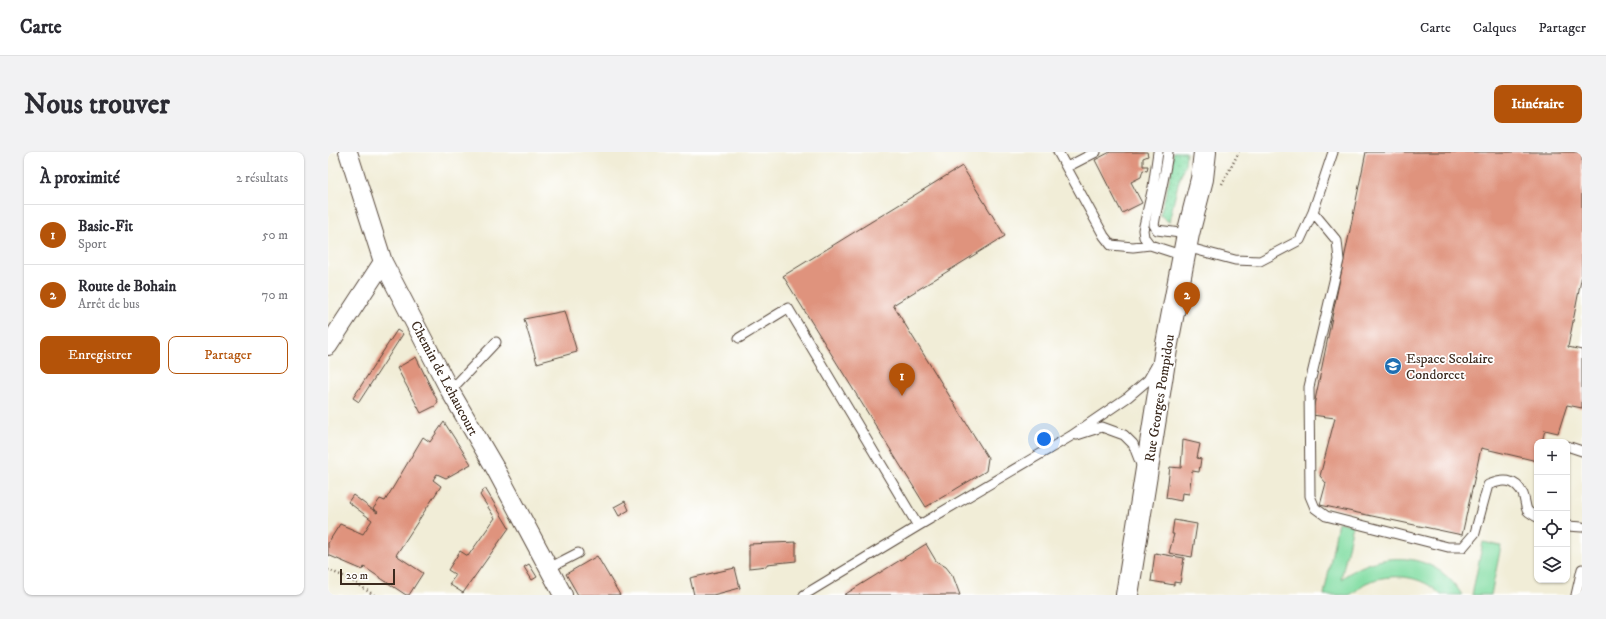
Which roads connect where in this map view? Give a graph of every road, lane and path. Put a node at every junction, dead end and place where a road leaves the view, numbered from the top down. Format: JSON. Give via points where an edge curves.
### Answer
{"nodes":[{"id":1,"x":348,"y":152,"type":"edge"},
{"id":2,"x":1096,"y":152,"type":"edge"},
{"id":3,"x":1158,"y":152,"type":"edge"},
{"id":4,"x":1168,"y":152,"type":"edge"},
{"id":5,"x":1205,"y":152,"type":"edge"},
{"id":6,"x":1215,"y":152,"type":"edge"},
{"id":7,"x":1333,"y":152,"type":"edge"},
{"id":8,"x":1060,"y":153,"type":"edge"},
{"id":9,"x":1067,"y":167,"type":"junction"},
{"id":10,"x":1202,"y":179,"type":"junction"},
{"id":11,"x":1313,"y":212,"type":"junction"},
{"id":12,"x":1150,"y":244,"type":"junction"},
{"id":13,"x":1186,"y":246,"type":"junction"},
{"id":14,"x":383,"y":262,"type":"junction"},
{"id":15,"x":739,"y":338,"type":"dead end"},
{"id":16,"x":496,"y":342,"type":"dead end"},
{"id":17,"x":328,"y":346,"type":"edge"},
{"id":18,"x":1166,"y":349,"type":"junction"},
{"id":19,"x":450,"y":390,"type":"junction"},
{"id":20,"x":1071,"y":436,"type":"junction"},
{"id":21,"x":1570,"y":447,"type":"edge"},
{"id":22,"x":1582,"y":451,"type":"edge"},
{"id":23,"x":1146,"y":478,"type":"junction"},
{"id":24,"x":1534,"y":515,"type":"edge"},
{"id":25,"x":918,"y":526,"type":"junction"},
{"id":26,"x":1570,"y":526,"type":"edge"},
{"id":27,"x":1582,"y":527,"type":"edge"},
{"id":28,"x":578,"y":553,"type":"dead end"},
{"id":29,"x":548,"y":569,"type":"junction"},
{"id":30,"x":1582,"y":569,"type":"edge"},
{"id":31,"x":328,"y":570,"type":"edge"},
{"id":32,"x":374,"y":595,"type":"edge"},
{"id":33,"x":563,"y":595,"type":"edge"},
{"id":34,"x":804,"y":595,"type":"edge"},
{"id":35,"x":1127,"y":595,"type":"edge"},
{"id":36,"x":1576,"y":595,"type":"edge"}],
"edges":[{"from":1,"to":14,"type":"street","name":"Chemin de Lehaucourt"},
{"from":2,"to":9,"type":"lane"},
{"from":3,"to":12,"type":"lane","via":[[1143,230],[1144,237]]},
{"from":4,"to":13,"type":"lane","via":[[1165,179],[1156,207],[1154,225],[1157,230]]},
{"from":5,"to":10,"type":"main road","name":"Rue Georges Pompidou"},
{"from":6,"to":10,"type":"main road","name":"Rue Georges Pompidou"},
{"from":7,"to":11,"type":"lane"},
{"from":8,"to":9,"type":"lane"},
{"from":9,"to":12,"type":"lane","via":[[1104,236],[1111,244],[1133,247]]},
{"from":10,"to":13,"type":"main road","name":"Rue Georges Pompidou"},
{"from":11,"to":13,"type":"lane","via":[[1300,240],[1260,261],[1235,260]]},
{"from":11,"to":24,"type":"lane","via":[[1337,242],[1339,260],[1309,387],[1310,496],[1315,508],[1326,516],[1448,548],[1463,547],[1475,534],[1488,484],[1506,480],[1515,483],[1523,494],[1527,510]]},
{"from":12,"to":13,"type":"lane"},
{"from":13,"to":18,"type":"main road","name":"Rue Georges Pompidou"},
{"from":14,"to":17,"type":"street"},
{"from":14,"to":19,"type":"street","name":"Chemin de Lehaucourt"},
{"from":15,"to":25,"type":"lane","via":[[788,308]]},
{"from":16,"to":19,"type":"lane"},
{"from":18,"to":20,"type":"lane","via":[[1148,380]]},
{"from":18,"to":23,"type":"main road","name":"Rue Georges Pompidou"},
{"from":19,"to":29,"type":"street","name":"Chemin de Lehaucourt","via":[[495,468]]},
{"from":20,"to":23,"type":"lane","via":[[1102,427],[1124,435],[1133,444]]},
{"from":20,"to":25,"type":"lane"},
{"from":21,"to":22,"type":"lane"},
{"from":23,"to":35,"type":"main road","name":"Rue Georges Pompidou"},
{"from":25,"to":34,"type":"lane"},
{"from":26,"to":27,"type":"lane"},
{"from":28,"to":29,"type":"lane"},
{"from":29,"to":33,"type":"street","name":"Chemin de Lehaucourt"},
{"from":30,"to":36,"type":"lane"},
{"from":31,"to":32,"type":"path","via":[[346,577]]}]}
